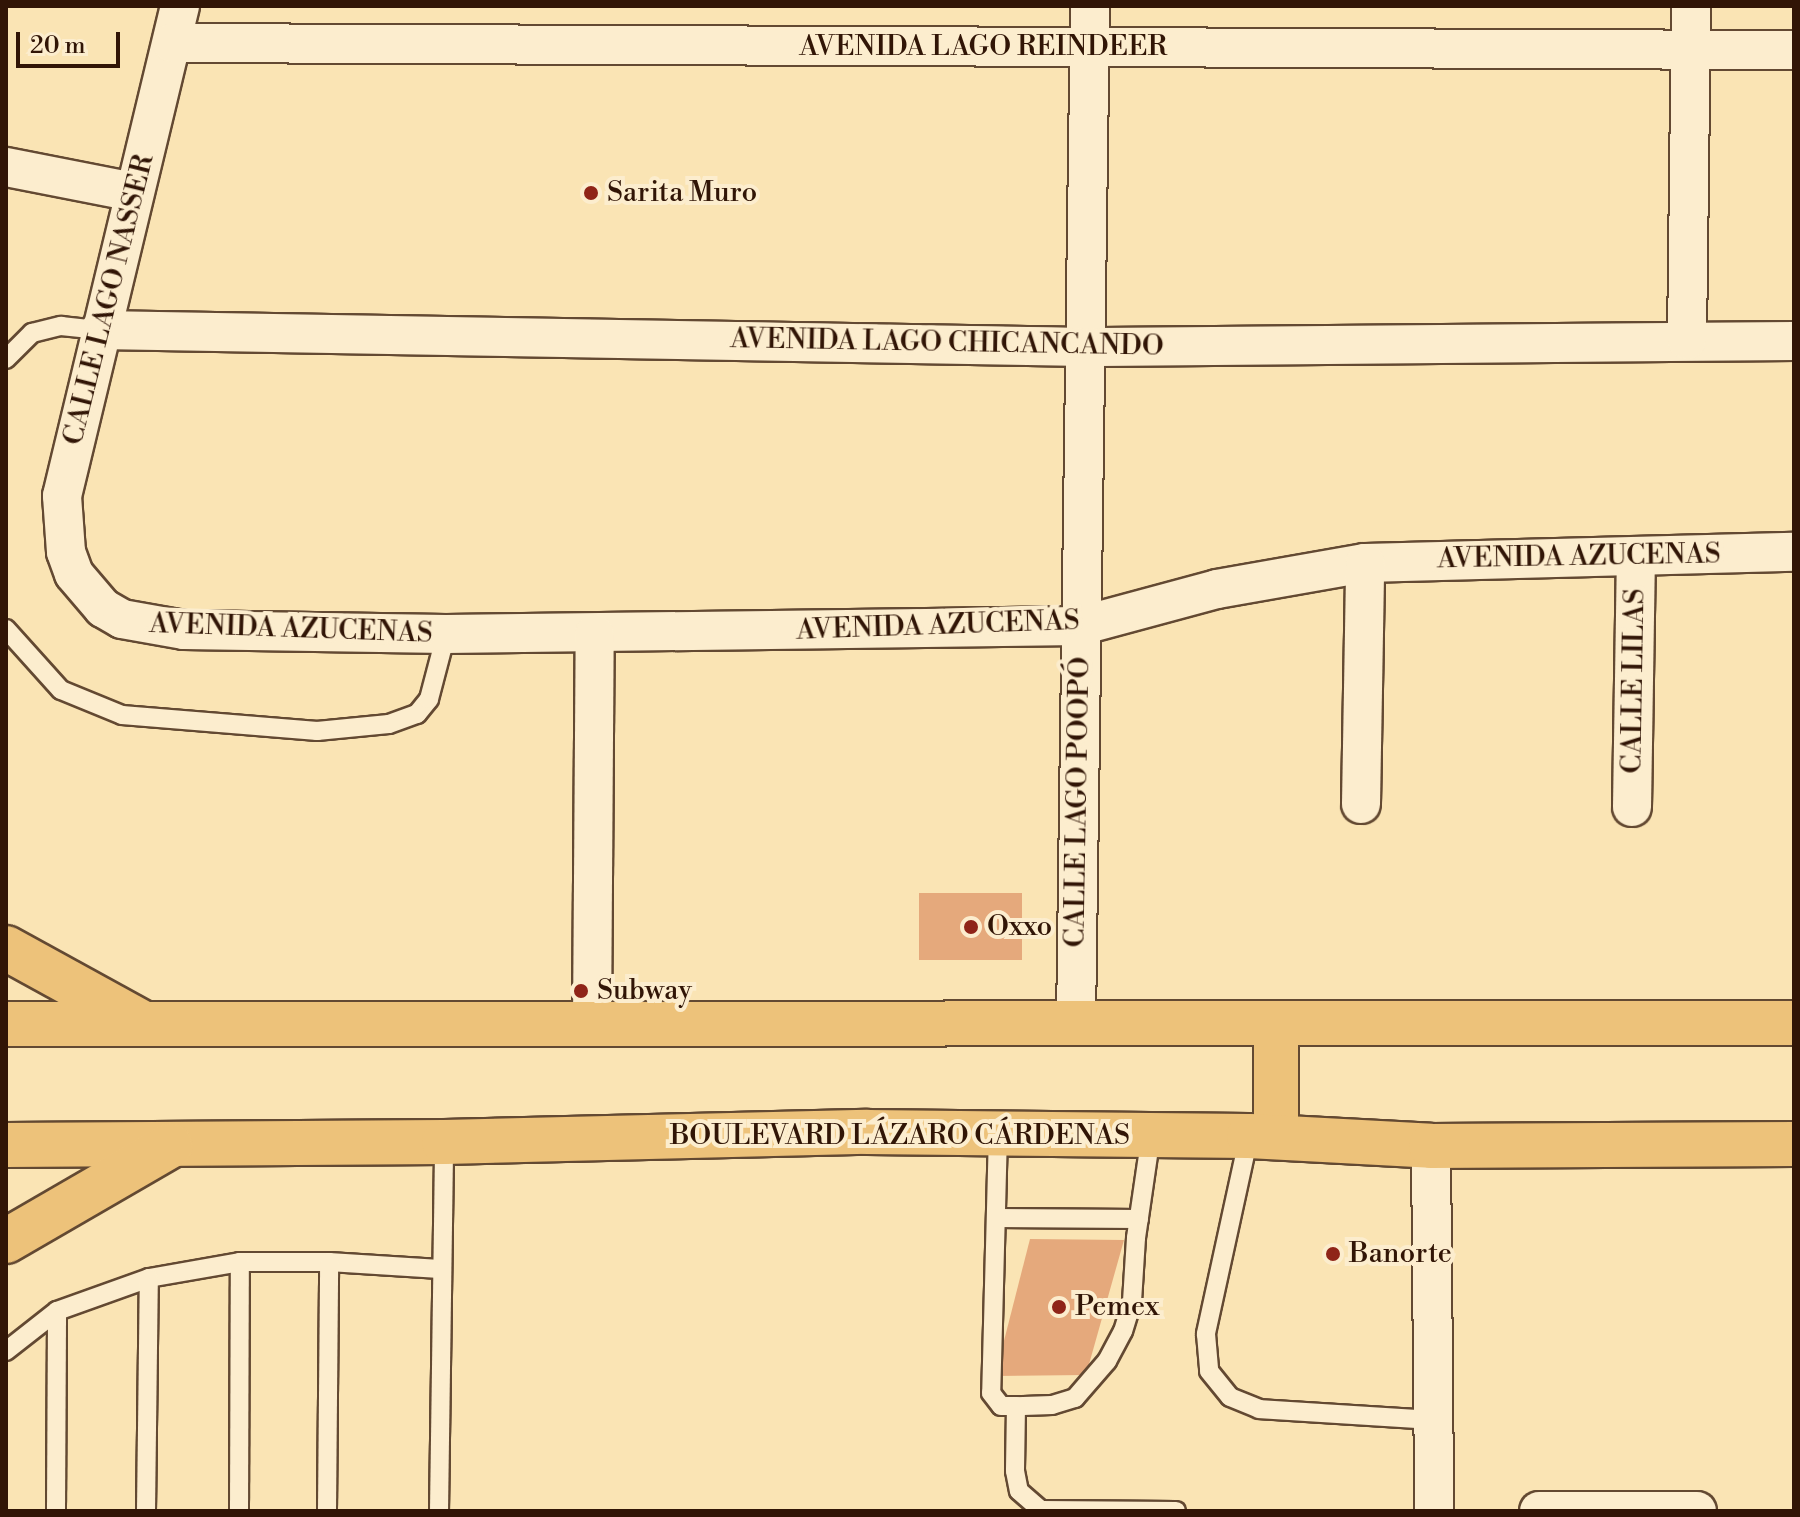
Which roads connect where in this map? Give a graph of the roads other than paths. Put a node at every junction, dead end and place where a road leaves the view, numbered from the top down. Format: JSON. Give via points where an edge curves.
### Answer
{"nodes":[{"id":1,"x":180,"y":6,"type":"edge"},
{"id":2,"x":1090,"y":6,"type":"edge"},
{"id":3,"x":1691,"y":6,"type":"edge"},
{"id":4,"x":172,"y":43,"type":"junction"},
{"id":5,"x":1089,"y":47,"type":"junction"},
{"id":6,"x":1691,"y":50,"type":"junction"},
{"id":7,"x":1794,"y":50,"type":"edge"},
{"id":8,"x":6,"y":167,"type":"edge"},
{"id":9,"x":134,"y":192,"type":"junction"},
{"id":10,"x":100,"y":330,"type":"junction"},
{"id":11,"x":1687,"y":340,"type":"junction"},
{"id":12,"x":1794,"y":341,"type":"edge"},
{"id":13,"x":1086,"y":347,"type":"junction"},
{"id":14,"x":6,"y":359,"type":"edge"},
{"id":15,"x":1794,"y":552,"type":"edge"},
{"id":16,"x":1636,"y":556,"type":"junction"},
{"id":17,"x":1365,"y":563,"type":"junction"},
{"id":18,"x":87,"y":592,"type":"joint"},
{"id":19,"x":1080,"y":626,"type":"junction"},
{"id":20,"x":6,"y":629,"type":"edge"},
{"id":21,"x":446,"y":634,"type":"junction"},
{"id":22,"x":595,"y":634,"type":"junction"},
{"id":23,"x":1361,"y":804,"type":"dead end"},
{"id":24,"x":1632,"y":807,"type":"dead end"},
{"id":25,"x":6,"y":948,"type":"edge"},
{"id":26,"x":1076,"y":1022,"type":"junction"},
{"id":27,"x":592,"y":1023,"type":"junction"},
{"id":28,"x":1794,"y":1023,"type":"edge"},
{"id":29,"x":6,"y":1024,"type":"edge"},
{"id":30,"x":145,"y":1024,"type":"junction"},
{"id":31,"x":1276,"y":1024,"type":"junction"},
{"id":32,"x":998,"y":1133,"type":"junction"},
{"id":33,"x":1151,"y":1135,"type":"junction"},
{"id":34,"x":1262,"y":1136,"type":"junction"},
{"id":35,"x":444,"y":1142,"type":"junction"},
{"id":36,"x":173,"y":1144,"type":"junction"},
{"id":37,"x":1794,"y":1144,"type":"edge"},
{"id":38,"x":6,"y":1145,"type":"edge"},
{"id":39,"x":1431,"y":1146,"type":"junction"},
{"id":40,"x":996,"y":1218,"type":"junction"},
{"id":41,"x":1139,"y":1219,"type":"junction"},
{"id":42,"x":6,"y":1241,"type":"edge"},
{"id":43,"x":240,"y":1262,"type":"junction"},
{"id":44,"x":329,"y":1262,"type":"junction"},
{"id":45,"x":440,"y":1269,"type":"junction"},
{"id":46,"x":149,"y":1278,"type":"junction"},
{"id":47,"x":57,"y":1311,"type":"junction"},
{"id":48,"x":6,"y":1351,"type":"edge"},
{"id":49,"x":1016,"y":1406,"type":"junction"},
{"id":50,"x":1432,"y":1420,"type":"junction"},
{"id":51,"x":1041,"y":1510,"type":"edge"},
{"id":52,"x":56,"y":1511,"type":"edge"},
{"id":53,"x":146,"y":1511,"type":"edge"},
{"id":54,"x":239,"y":1511,"type":"edge"},
{"id":55,"x":327,"y":1511,"type":"edge"},
{"id":56,"x":439,"y":1511,"type":"edge"},
{"id":57,"x":1176,"y":1511,"type":"edge"},
{"id":58,"x":1434,"y":1511,"type":"edge"},
{"id":59,"x":1539,"y":1511,"type":"edge"},
{"id":60,"x":1598,"y":1511,"type":"edge"},
{"id":61,"x":1697,"y":1511,"type":"edge"}],
"edges":[{"from":1,"to":4,"type":"street","name":"CALLE LAGO NASSER"},
{"from":2,"to":5,"type":"street","name":"CALLE LAGO POOPÓ"},
{"from":3,"to":6,"type":"street"},
{"from":4,"to":5,"type":"street","name":"AVENIDA LAGO REINDEER"},
{"from":4,"to":9,"type":"street","name":"CALLE LAGO NASSER"},
{"from":5,"to":6,"type":"street","name":"AVENIDA LAGO REINDEER"},
{"from":5,"to":13,"type":"street","name":"CALLE LAGO POOPÓ"},
{"from":6,"to":7,"type":"street","name":"AVENIDA LAGO REINDEER"},
{"from":6,"to":11,"type":"street"},
{"from":8,"to":9,"type":"street"},
{"from":9,"to":10,"type":"street","name":"CALLE LAGO NASSER"},
{"from":10,"to":13,"type":"street","name":"AVENIDA LAGO CHICANCANDO"},
{"from":10,"to":14,"type":"lane","via":[[61,326],[32,333]]},
{"from":10,"to":18,"type":"street","name":"CALLE LAGO NASSER","via":[[62,496],[66,552]]},
{"from":11,"to":12,"type":"street","name":"AVENIDA LAGO CHICANCANDO"},
{"from":11,"to":13,"type":"street","name":"AVENIDA LAGO CHICANCANDO"},
{"from":13,"to":19,"type":"street","name":"CALLE LAGO POOPÓ"},
{"from":15,"to":16,"type":"street","name":"AVENIDA AZUCENAS"},
{"from":16,"to":17,"type":"street","name":"AVENIDA AZUCENAS"},
{"from":16,"to":24,"type":"street","name":"CALLE LILAS"},
{"from":17,"to":19,"type":"street","name":"AVENIDA AZUCENAS","via":[[1217,589]]},
{"from":17,"to":23,"type":"street"},
{"from":18,"to":21,"type":"street","name":"AVENIDA AZUCENAS","via":[[122,619],[150,626]]},
{"from":19,"to":22,"type":"street","name":"AVENIDA AZUCENAS"},
{"from":19,"to":26,"type":"street","name":"CALLE LAGO POOPÓ"},
{"from":20,"to":21,"type":"lane","via":[[61,690],[122,715],[317,731],[389,724],[417,714],[429,699]]},
{"from":21,"to":22,"type":"street","name":"AVENIDA AZUCENAS"},
{"from":22,"to":27,"type":"street"},
{"from":25,"to":30,"type":"highway"},
{"from":26,"to":27,"type":"highway"},
{"from":26,"to":31,"type":"highway"},
{"from":27,"to":30,"type":"highway"},
{"from":28,"to":31,"type":"highway"},
{"from":29,"to":30,"type":"highway"},
{"from":31,"to":34,"type":"highway"},
{"from":32,"to":33,"type":"highway","name":"BOULEVARD LÁZARO CÁRDENAS"},
{"from":32,"to":35,"type":"highway","name":"BOULEVARD LÁZARO CÁRDENAS"},
{"from":32,"to":40,"type":"lane"},
{"from":33,"to":34,"type":"highway","name":"BOULEVARD LÁZARO CÁRDENAS"},
{"from":33,"to":41,"type":"lane"},
{"from":34,"to":39,"type":"highway","name":"BOULEVARD LÁZARO CÁRDENAS"},
{"from":34,"to":50,"type":"lane","via":[[1206,1334],[1209,1371],[1230,1397],[1259,1409]]},
{"from":35,"to":36,"type":"highway","name":"BOULEVARD LÁZARO CÁRDENAS"},
{"from":35,"to":45,"type":"lane"},
{"from":36,"to":38,"type":"highway","name":"BOULEVARD LÁZARO CÁRDENAS"},
{"from":36,"to":42,"type":"highway"},
{"from":37,"to":39,"type":"highway","name":"BOULEVARD LÁZARO CÁRDENAS"},
{"from":39,"to":50,"type":"street"},
{"from":40,"to":41,"type":"lane"},
{"from":40,"to":49,"type":"lane","via":[[991,1393],[1001,1406]]},
{"from":41,"to":49,"type":"lane","via":[[1132,1302],[1107,1361],[1075,1398]]},
{"from":43,"to":44,"type":"lane"},
{"from":43,"to":46,"type":"lane"},
{"from":43,"to":54,"type":"lane"},
{"from":44,"to":45,"type":"lane"},
{"from":44,"to":55,"type":"lane"},
{"from":45,"to":56,"type":"lane"},
{"from":46,"to":47,"type":"lane"},
{"from":46,"to":53,"type":"lane"},
{"from":47,"to":48,"type":"lane"},
{"from":47,"to":52,"type":"lane"},
{"from":49,"to":51,"type":"lane","via":[[1019,1491]]},
{"from":50,"to":58,"type":"street"},
{"from":51,"to":57,"type":"lane"},
{"from":59,"to":60,"type":"street"},
{"from":60,"to":61,"type":"street"}]}
